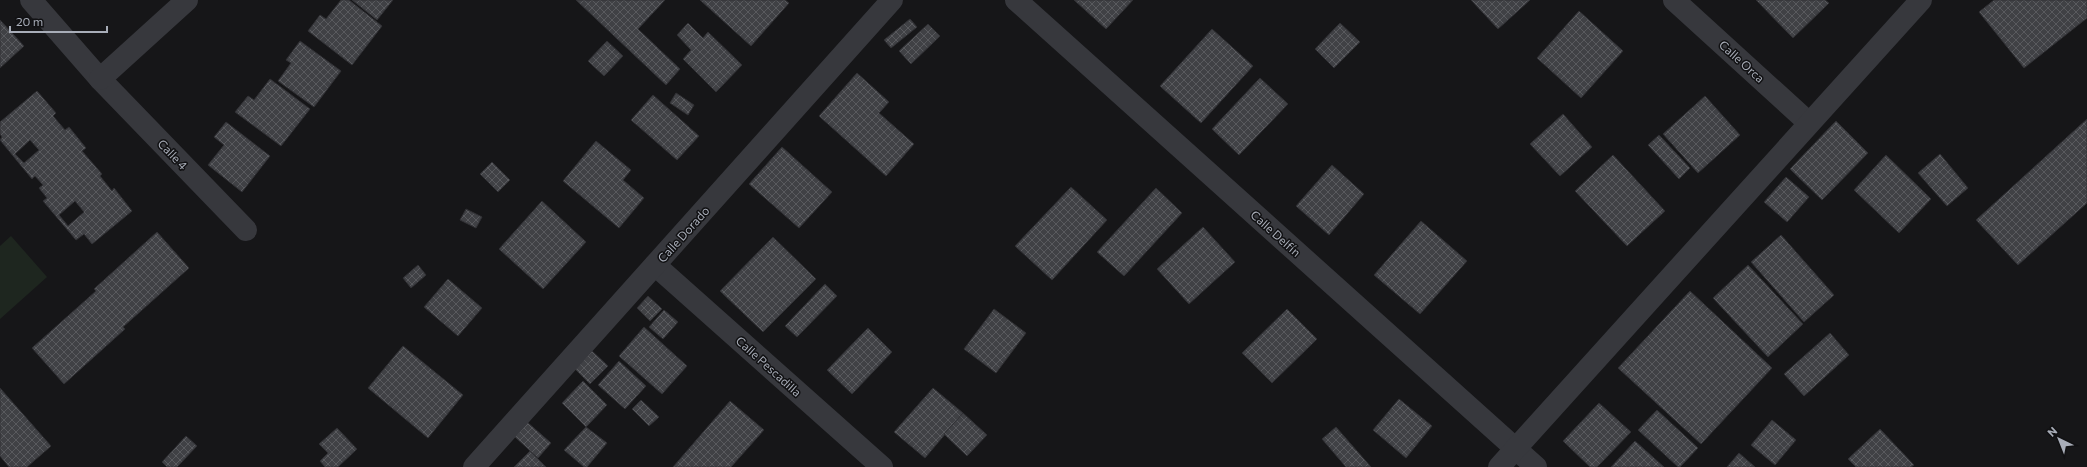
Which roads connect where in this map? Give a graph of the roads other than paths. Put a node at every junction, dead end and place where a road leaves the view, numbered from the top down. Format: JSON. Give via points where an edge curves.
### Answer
{"nodes":[{"id":1,"x":31,"y":0,"type":"edge"},
{"id":2,"x":187,"y":0,"type":"edge"},
{"id":3,"x":892,"y":0,"type":"edge"},
{"id":4,"x":1016,"y":0,"type":"edge"},
{"id":5,"x":1674,"y":0,"type":"edge"},
{"id":6,"x":1921,"y":0,"type":"edge"},
{"id":7,"x":100,"y":79,"type":"junction"},
{"id":8,"x":1809,"y":122,"type":"junction"},
{"id":9,"x":246,"y":230,"type":"dead end"},
{"id":10,"x":655,"y":265,"type":"junction"},
{"id":11,"x":1515,"y":448,"type":"junction"},
{"id":12,"x":474,"y":467,"type":"edge"},
{"id":13,"x":882,"y":467,"type":"edge"},
{"id":14,"x":1499,"y":467,"type":"edge"},
{"id":15,"x":1536,"y":467,"type":"edge"}],
"edges":[{"from":1,"to":7,"type":"street","name":"Calle 4"},
{"from":2,"to":7,"type":"street"},
{"from":3,"to":10,"type":"street","name":"Calle Dorado"},
{"from":4,"to":11,"type":"street","name":"Calle Delfín"},
{"from":5,"to":8,"type":"street","name":"Calle Orca"},
{"from":6,"to":8,"type":"street"},
{"from":7,"to":9,"type":"street","name":"Calle 4"},
{"from":8,"to":11,"type":"street"},
{"from":10,"to":12,"type":"street","name":"Calle Dorado"},
{"from":10,"to":13,"type":"street","name":"Calle Pescadilla"},
{"from":11,"to":14,"type":"street"},
{"from":11,"to":15,"type":"street","name":"Calle Delfín"}]}
